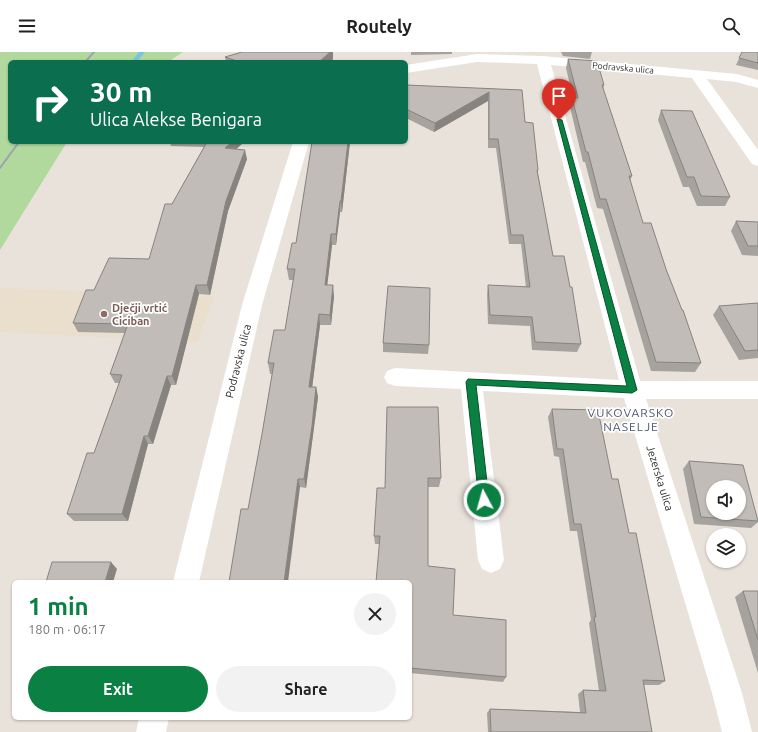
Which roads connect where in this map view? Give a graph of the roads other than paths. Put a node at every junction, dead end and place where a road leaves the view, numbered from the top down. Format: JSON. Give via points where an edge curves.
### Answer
{"nodes":[{"id":1,"x":543,"y":60,"type":"junction"},
{"id":2,"x":408,"y":69,"type":"edge"},
{"id":3,"x":697,"y":74,"type":"junction"},
{"id":4,"x":758,"y":84,"type":"edge"},
{"id":5,"x":300,"y":144,"type":"edge"},
{"id":6,"x":758,"y":161,"type":"edge"},
{"id":7,"x":395,"y":377,"type":"dead end"},
{"id":8,"x":471,"y":382,"type":"junction"},
{"id":9,"x":632,"y":390,"type":"junction"},
{"id":10,"x":758,"y":390,"type":"edge"},
{"id":11,"x":491,"y":560,"type":"dead end"},
{"id":12,"x":186,"y":580,"type":"edge"},
{"id":13,"x":154,"y":720,"type":"edge"},
{"id":14,"x":151,"y":732,"type":"edge"},
{"id":15,"x":737,"y":732,"type":"edge"}],
"edges":[{"from":1,"to":2,"type":"street","name":"Podravska ulica","via":[[477,58]]},
{"from":1,"to":3,"type":"street","name":"Podravska ulica"},
{"from":1,"to":9,"type":"street","name":"Jezerska ulica"},
{"from":3,"to":4,"type":"street","name":"Podravska ulica","via":[[737,78]]},
{"from":3,"to":6,"type":"street"},
{"from":5,"to":12,"type":"street","name":"Podravska ulica","via":[[281,201],[235,368]]},
{"from":7,"to":8,"type":"street"},
{"from":8,"to":9,"type":"street"},
{"from":8,"to":11,"type":"street"},
{"from":9,"to":10,"type":"street"},
{"from":9,"to":15,"type":"street","name":"Jezerska ulica"},
{"from":13,"to":14,"type":"street"}]}
